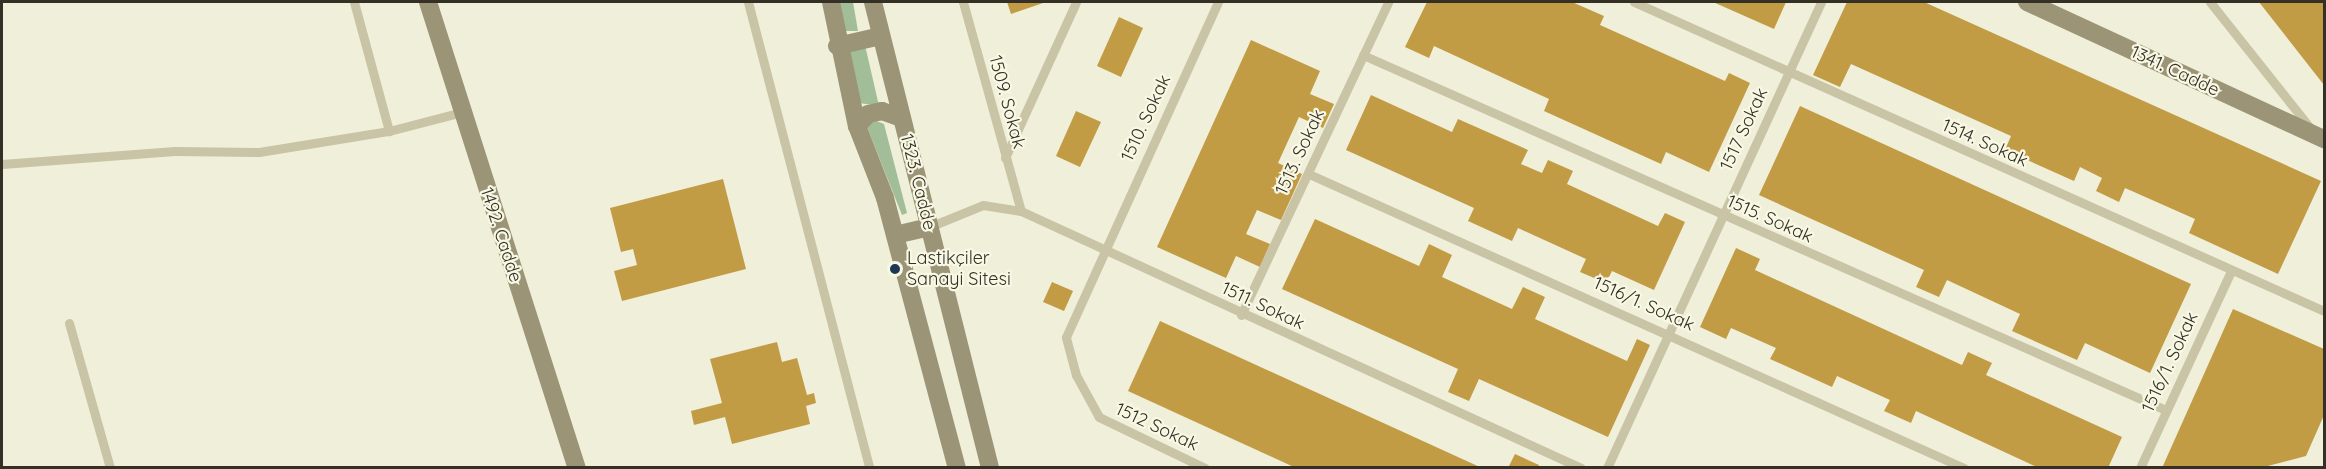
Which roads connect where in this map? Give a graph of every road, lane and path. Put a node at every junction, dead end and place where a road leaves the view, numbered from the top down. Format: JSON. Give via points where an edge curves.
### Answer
{"nodes":[{"id":1,"x":354,"y":2,"type":"edge"},
{"id":2,"x":428,"y":2,"type":"edge"},
{"id":3,"x":748,"y":2,"type":"edge"},
{"id":4,"x":831,"y":2,"type":"edge"},
{"id":5,"x":873,"y":2,"type":"edge"},
{"id":6,"x":963,"y":2,"type":"edge"},
{"id":7,"x":1076,"y":2,"type":"edge"},
{"id":8,"x":1218,"y":2,"type":"edge"},
{"id":9,"x":1388,"y":2,"type":"edge"},
{"id":10,"x":1634,"y":2,"type":"edge"},
{"id":11,"x":1821,"y":2,"type":"edge"},
{"id":12,"x":2210,"y":2,"type":"edge"},
{"id":13,"x":2035,"y":3,"type":"edge"},
{"id":14,"x":881,"y":36,"type":"junction"},
{"id":15,"x":837,"y":46,"type":"junction"},
{"id":16,"x":1363,"y":55,"type":"junction"},
{"id":17,"x":1788,"y":73,"type":"junction"},
{"id":18,"x":462,"y":112,"type":"junction"},
{"id":19,"x":902,"y":118,"type":"junction"},
{"id":20,"x":857,"y":126,"type":"junction"},
{"id":21,"x":389,"y":131,"type":"junction"},
{"id":22,"x":2320,"y":137,"type":"edge"},
{"id":23,"x":1005,"y":158,"type":"junction"},
{"id":24,"x":2,"y":164,"type":"edge"},
{"id":25,"x":1309,"y":174,"type":"junction"},
{"id":26,"x":1021,"y":211,"type":"junction"},
{"id":27,"x":1722,"y":216,"type":"junction"},
{"id":28,"x":929,"y":226,"type":"junction"},
{"id":29,"x":895,"y":235,"type":"junction"},
{"id":30,"x":1104,"y":249,"type":"junction"},
{"id":31,"x":2231,"y":271,"type":"junction"},
{"id":32,"x":2325,"y":311,"type":"edge"},
{"id":33,"x":1241,"y":315,"type":"junction"},
{"id":34,"x":69,"y":323,"type":"dead end"},
{"id":35,"x":1669,"y":333,"type":"junction"},
{"id":36,"x":2166,"y":410,"type":"junction"},
{"id":37,"x":110,"y":468,"type":"edge"},
{"id":38,"x":577,"y":468,"type":"edge"},
{"id":39,"x":869,"y":468,"type":"edge"},
{"id":40,"x":957,"y":468,"type":"edge"},
{"id":41,"x":990,"y":468,"type":"edge"},
{"id":42,"x":1204,"y":468,"type":"edge"},
{"id":43,"x":1581,"y":468,"type":"edge"},
{"id":44,"x":1607,"y":468,"type":"edge"},
{"id":45,"x":1964,"y":468,"type":"edge"},
{"id":46,"x":2140,"y":468,"type":"edge"}],
"edges":[{"from":1,"to":21,"type":"lane"},
{"from":2,"to":18,"type":"main road","name":"1492. Cadde"},
{"from":3,"to":39,"type":"lane"},
{"from":4,"to":15,"type":"main road"},
{"from":5,"to":14,"type":"main road","name":"1323. Cadde"},
{"from":6,"to":23,"type":"lane","name":"1509. Sokak"},
{"from":7,"to":23,"type":"lane"},
{"from":8,"to":30,"type":"lane","name":"1510. Sokak"},
{"from":9,"to":16,"type":"lane","name":"1513. Sokak"},
{"from":10,"to":17,"type":"lane","name":"1514. Sokak"},
{"from":11,"to":17,"type":"lane","name":"1517 Sokak"},
{"from":12,"to":22,"type":"lane"},
{"from":13,"to":22,"type":"main road","name":"1341. Cadde"},
{"from":14,"to":15,"type":"main road"},
{"from":14,"to":19,"type":"main road","name":"1323. Cadde"},
{"from":15,"to":20,"type":"main road"},
{"from":16,"to":25,"type":"lane","name":"1513. Sokak"},
{"from":16,"to":27,"type":"lane","name":"1515. Sokak"},
{"from":17,"to":27,"type":"lane","name":"1517 Sokak"},
{"from":17,"to":31,"type":"lane","name":"1514. Sokak"},
{"from":18,"to":21,"type":"lane"},
{"from":18,"to":38,"type":"main road","name":"1492. Cadde"},
{"from":19,"to":20,"type":"main road","via":[[882,111],[868,114]]},
{"from":19,"to":28,"type":"main road","name":"1323. Cadde"},
{"from":20,"to":29,"type":"main road"},
{"from":21,"to":24,"type":"lane","via":[[259,152],[153,152]]},
{"from":23,"to":26,"type":"lane","name":"1509. Sokak"},
{"from":25,"to":33,"type":"lane","name":"1513. Sokak"},
{"from":25,"to":35,"type":"lane","name":"1516/1. Sokak"},
{"from":26,"to":28,"type":"lane","name":"1511. Sokak","via":[[983,205]]},
{"from":26,"to":30,"type":"lane","name":"1511. Sokak"},
{"from":27,"to":35,"type":"lane","name":"1517 Sokak"},
{"from":27,"to":36,"type":"lane","name":"1515. Sokak"},
{"from":28,"to":29,"type":"main road"},
{"from":28,"to":41,"type":"main road","name":"1323. Cadde"},
{"from":29,"to":40,"type":"main road"},
{"from":30,"to":33,"type":"lane","name":"1511. Sokak"},
{"from":30,"to":42,"type":"lane","name":"1512 Sokak","via":[[1066,337],[1067,353],[1088,404],[1112,426]]},
{"from":31,"to":32,"type":"lane","name":"1514. Sokak"},
{"from":31,"to":36,"type":"lane","name":"1516/1. Sokak"},
{"from":33,"to":43,"type":"lane","name":"1511. Sokak"},
{"from":34,"to":37,"type":"lane"},
{"from":35,"to":44,"type":"lane","name":"1517 Sokak"},
{"from":35,"to":45,"type":"lane","name":"1516/1. Sokak"},
{"from":36,"to":46,"type":"lane","name":"1516/1. Sokak"}]}
